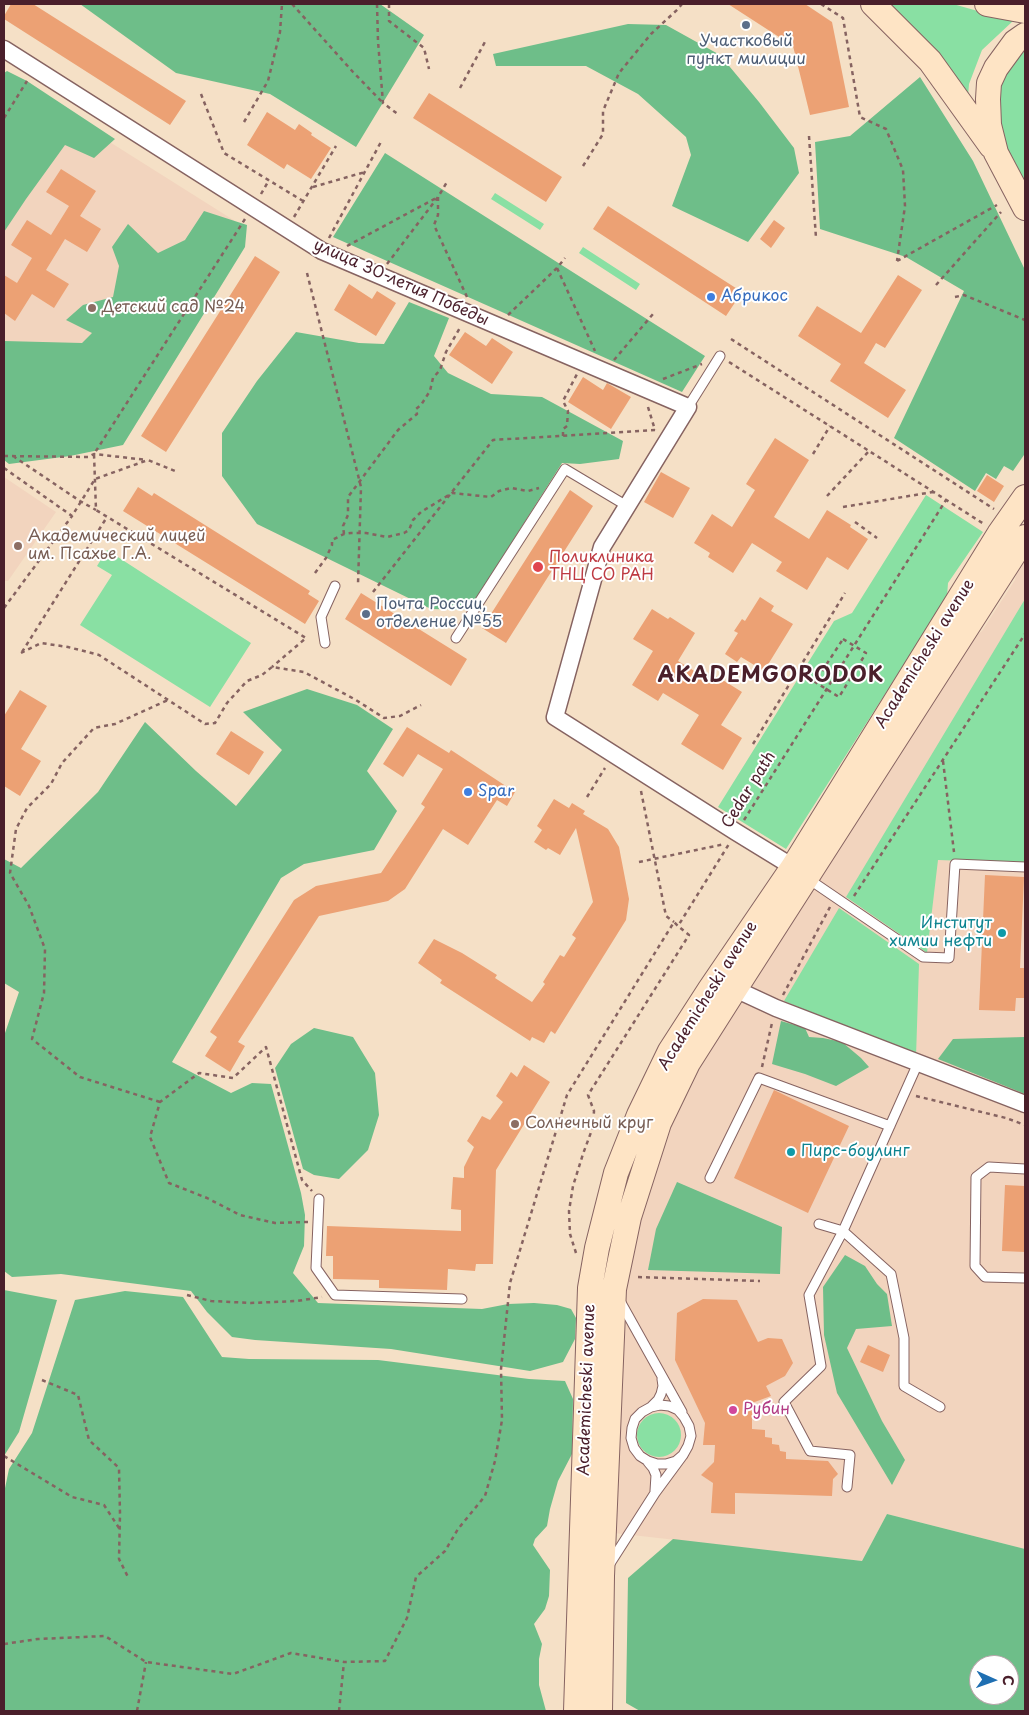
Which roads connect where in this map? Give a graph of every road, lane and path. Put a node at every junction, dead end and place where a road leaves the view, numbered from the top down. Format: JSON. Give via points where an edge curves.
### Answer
{"nodes":[{"id":1,"x":282,"y":4,"type":"edge"},
{"id":2,"x":292,"y":4,"type":"edge"},
{"id":3,"x":377,"y":4,"type":"edge"},
{"id":4,"x":388,"y":4,"type":"edge"},
{"id":5,"x":682,"y":4,"type":"edge"},
{"id":6,"x":821,"y":4,"type":"edge"},
{"id":7,"x":873,"y":4,"type":"edge"},
{"id":8,"x":987,"y":4,"type":"edge"},
{"id":9,"x":1025,"y":11,"type":"edge"},
{"id":10,"x":1025,"y":35,"type":"edge"},
{"id":11,"x":486,"y":40,"type":"dead end"},
{"id":12,"x":4,"y":49,"type":"edge"},
{"id":13,"x":429,"y":69,"type":"dead end"},
{"id":14,"x":27,"y":81,"type":"dead end"},
{"id":15,"x":460,"y":88,"type":"dead end"},
{"id":16,"x":201,"y":94,"type":"dead end"},
{"id":17,"x":383,"y":103,"type":"junction"},
{"id":18,"x":399,"y":115,"type":"dead end"},
{"id":19,"x":4,"y":118,"type":"edge"},
{"id":20,"x":244,"y":122,"type":"dead end"},
{"id":21,"x":809,"y":136,"type":"dead end"},
{"id":22,"x":382,"y":140,"type":"dead end"},
{"id":23,"x":336,"y":146,"type":"dead end"},
{"id":24,"x":996,"y":153,"type":"junction"},
{"id":25,"x":583,"y":166,"type":"dead end"},
{"id":26,"x":365,"y":172,"type":"junction"},
{"id":27,"x":269,"y":180,"type":"junction"},
{"id":28,"x":447,"y":182,"type":"dead end"},
{"id":29,"x":311,"y":187,"type":"junction"},
{"id":30,"x":438,"y":196,"type":"junction"},
{"id":31,"x":258,"y":199,"type":"dead end"},
{"id":32,"x":303,"y":201,"type":"junction"},
{"id":33,"x":997,"y":205,"type":"dead end"},
{"id":34,"x":1025,"y":208,"type":"edge"},
{"id":35,"x":1001,"y":212,"type":"dead end"},
{"id":36,"x":248,"y":214,"type":"dead end"},
{"id":37,"x":287,"y":229,"type":"junction"},
{"id":38,"x":816,"y":238,"type":"dead end"},
{"id":39,"x":327,"y":253,"type":"junction"},
{"id":40,"x":564,"y":258,"type":"dead end"},
{"id":41,"x":557,"y":268,"type":"junction"},
{"id":42,"x":307,"y":273,"type":"dead end"},
{"id":43,"x":378,"y":275,"type":"junction"},
{"id":44,"x":936,"y":286,"type":"dead end"},
{"id":45,"x":954,"y":297,"type":"dead end"},
{"id":46,"x":653,"y":314,"type":"dead end"},
{"id":47,"x":472,"y":315,"type":"junction"},
{"id":48,"x":1025,"y":320,"type":"edge"},
{"id":49,"x":496,"y":325,"type":"junction"},
{"id":50,"x":732,"y":339,"type":"dead end"},
{"id":51,"x":720,"y":356,"type":"joint"},
{"id":52,"x":584,"y":362,"type":"junction"},
{"id":53,"x":604,"y":372,"type":"junction"},
{"id":54,"x":688,"y":407,"type":"junction"},
{"id":55,"x":830,"y":426,"type":"junction"},
{"id":56,"x":675,"y":428,"type":"junction"},
{"id":57,"x":563,"y":436,"type":"junction"},
{"id":58,"x":869,"y":451,"type":"junction"},
{"id":59,"x":94,"y":454,"type":"junction"},
{"id":60,"x":813,"y":454,"type":"dead end"},
{"id":61,"x":4,"y":456,"type":"edge"},
{"id":62,"x":13,"y":456,"type":"junction"},
{"id":63,"x":148,"y":460,"type":"junction"},
{"id":64,"x":4,"y":468,"type":"edge"},
{"id":65,"x":175,"y":471,"type":"dead end"},
{"id":66,"x":95,"y":479,"type":"junction"},
{"id":67,"x":359,"y":481,"type":"junction"},
{"id":68,"x":555,"y":484,"type":"junction"},
{"id":69,"x":933,"y":492,"type":"junction"},
{"id":70,"x":452,"y":493,"type":"junction"},
{"id":71,"x":827,"y":496,"type":"dead end"},
{"id":72,"x":1025,"y":497,"type":"edge"},
{"id":73,"x":80,"y":502,"type":"junction"},
{"id":74,"x":627,"y":506,"type":"junction"},
{"id":75,"x":843,"y":507,"type":"dead end"},
{"id":76,"x":994,"y":508,"type":"dead end"},
{"id":77,"x":96,"y":510,"type":"junction"},
{"id":78,"x":72,"y":516,"type":"junction"},
{"id":79,"x":107,"y":516,"type":"junction"},
{"id":80,"x":855,"y":522,"type":"dead end"},
{"id":81,"x":359,"y":532,"type":"junction"},
{"id":82,"x":344,"y":534,"type":"junction"},
{"id":83,"x":1025,"y":537,"type":"edge"},
{"id":84,"x":877,"y":538,"type":"dead end"},
{"id":85,"x":315,"y":573,"type":"dead end"},
{"id":86,"x":358,"y":584,"type":"dead end"},
{"id":87,"x":335,"y":586,"type":"dead end"},
{"id":88,"x":373,"y":592,"type":"dead end"},
{"id":89,"x":845,"y":593,"type":"dead end"},
{"id":90,"x":4,"y":608,"type":"edge"},
{"id":91,"x":1025,"y":634,"type":"edge"},
{"id":92,"x":456,"y":638,"type":"dead end"},
{"id":93,"x":325,"y":643,"type":"dead end"},
{"id":94,"x":854,"y":646,"type":"junction"},
{"id":95,"x":272,"y":667,"type":"junction"},
{"id":96,"x":826,"y":689,"type":"junction"},
{"id":97,"x":168,"y":700,"type":"junction"},
{"id":98,"x":421,"y":705,"type":"dead end"},
{"id":99,"x":753,"y":744,"type":"dead end"},
{"id":100,"x":943,"y":761,"type":"junction"},
{"id":101,"x":605,"y":768,"type":"dead end"},
{"id":102,"x":641,"y":791,"type":"dead end"},
{"id":103,"x":586,"y":797,"type":"dead end"},
{"id":104,"x":730,"y":838,"type":"junction"},
{"id":105,"x":654,"y":859,"type":"junction"},
{"id":106,"x":639,"y":862,"type":"dead end"},
{"id":107,"x":955,"y":864,"type":"junction"},
{"id":108,"x":1025,"y":867,"type":"edge"},
{"id":109,"x":800,"y":873,"type":"junction"},
{"id":110,"x":842,"y":902,"type":"junction"},
{"id":111,"x":674,"y":922,"type":"junction"},
{"id":112,"x":678,"y":926,"type":"junction"},
{"id":113,"x":734,"y":989,"type":"junction"},
{"id":114,"x":776,"y":1008,"type":"junction"},
{"id":115,"x":918,"y":1064,"type":"junction"},
{"id":116,"x":759,"y":1078,"type":"junction"},
{"id":117,"x":905,"y":1093,"type":"junction"},
{"id":118,"x":160,"y":1102,"type":"junction"},
{"id":119,"x":1025,"y":1104,"type":"edge"},
{"id":120,"x":1025,"y":1125,"type":"edge"},
{"id":121,"x":890,"y":1126,"type":"junction"},
{"id":122,"x":1025,"y":1169,"type":"edge"},
{"id":123,"x":710,"y":1178,"type":"dead end"},
{"id":124,"x":319,"y":1199,"type":"joint"},
{"id":125,"x":318,"y":1222,"type":"junction"},
{"id":126,"x":819,"y":1224,"type":"dead end"},
{"id":127,"x":843,"y":1231,"type":"junction"},
{"id":128,"x":576,"y":1253,"type":"dead end"},
{"id":129,"x":638,"y":1277,"type":"dead end"},
{"id":130,"x":1025,"y":1278,"type":"edge"},
{"id":131,"x":760,"y":1281,"type":"dead end"},
{"id":132,"x":590,"y":1288,"type":"junction"},
{"id":133,"x":614,"y":1289,"type":"junction"},
{"id":134,"x":187,"y":1295,"type":"dead end"},
{"id":135,"x":335,"y":1295,"type":"junction"},
{"id":136,"x":462,"y":1299,"type":"dead end"},
{"id":137,"x":662,"y":1376,"type":"junction"},
{"id":138,"x":42,"y":1380,"type":"dead end"},
{"id":139,"x":651,"y":1407,"type":"junction"},
{"id":140,"x":940,"y":1407,"type":"dead end"},
{"id":141,"x":684,"y":1416,"type":"junction"},
{"id":142,"x":683,"y":1455,"type":"junction"},
{"id":143,"x":4,"y":1456,"type":"edge"},
{"id":144,"x":648,"y":1462,"type":"junction"},
{"id":145,"x":847,"y":1487,"type":"dead end"},
{"id":146,"x":655,"y":1493,"type":"junction"},
{"id":147,"x":120,"y":1529,"type":"junction"},
{"id":148,"x":591,"y":1576,"type":"junction"},
{"id":149,"x":128,"y":1577,"type":"dead end"},
{"id":150,"x":4,"y":1644,"type":"edge"},
{"id":151,"x":146,"y":1662,"type":"junction"},
{"id":152,"x":344,"y":1662,"type":"junction"},
{"id":153,"x":137,"y":1711,"type":"edge"},
{"id":154,"x":340,"y":1711,"type":"edge"},
{"id":155,"x":576,"y":1711,"type":"edge"},
{"id":156,"x":600,"y":1711,"type":"edge"}],
"edges":[{"from":1,"to":20,"type":"path","via":[[280,32],[268,81]]},
{"from":2,"to":17,"type":"path"},
{"from":3,"to":17,"type":"path"},
{"from":4,"to":13,"type":"path","via":[[389,22],[424,48]]},
{"from":5,"to":25,"type":"path","via":[[651,34],[619,73],[603,111],[603,134]]},
{"from":6,"to":33,"type":"path","via":[[843,18],[860,117],[886,129],[903,170],[905,206],[897,262]]},
{"from":7,"to":24,"type":"main road","via":[[930,61]]},
{"from":8,"to":9,"type":"main road"},
{"from":10,"to":24,"type":"main road","via":[[1003,57],[990,83],[989,125]]},
{"from":11,"to":15,"type":"path"},
{"from":12,"to":37,"type":"street","name":"улица 30-летия Победы"},
{"from":14,"to":19,"type":"path"},
{"from":16,"to":27,"type":"path","via":[[224,153]]},
{"from":17,"to":18,"type":"path"},
{"from":21,"to":38,"type":"path"},
{"from":22,"to":26,"type":"path"},
{"from":23,"to":29,"type":"path"},
{"from":24,"to":34,"type":"main road"},
{"from":26,"to":29,"type":"path"},
{"from":26,"to":39,"type":"path"},
{"from":27,"to":31,"type":"path"},
{"from":27,"to":32,"type":"path"},
{"from":28,"to":30,"type":"path"},
{"from":29,"to":32,"type":"path"},
{"from":30,"to":39,"type":"path"},
{"from":30,"to":43,"type":"path"},
{"from":30,"to":47,"type":"path","via":[[438,215],[434,225]]},
{"from":32,"to":37,"type":"path"},
{"from":35,"to":44,"type":"path"},
{"from":36,"to":59,"type":"path"},
{"from":37,"to":39,"type":"street","name":"улица 30-летия Победы"},
{"from":39,"to":43,"type":"street","name":"улица 30-летия Победы"},
{"from":40,"to":41,"type":"path"},
{"from":41,"to":49,"type":"path"},
{"from":41,"to":53,"type":"path"},
{"from":42,"to":67,"type":"path"},
{"from":43,"to":47,"type":"street","name":"улица 30-летия Победы"},
{"from":45,"to":48,"type":"path","via":[[964,295]]},
{"from":46,"to":53,"type":"path"},
{"from":47,"to":49,"type":"street","name":"улица 30-летия Победы"},
{"from":47,"to":67,"type":"path","via":[[446,352],[430,391],[416,409],[417,414],[398,430]]},
{"from":49,"to":52,"type":"street","name":"улица 30-летия Победы"},
{"from":50,"to":76,"type":"path"},
{"from":51,"to":54,"type":"lane"},
{"from":51,"to":55,"type":"path"},
{"from":52,"to":53,"type":"street","name":"улица 30-летия Победы"},
{"from":52,"to":57,"type":"path","via":[[563,401],[568,411]]},
{"from":53,"to":54,"type":"street","name":"улица 30-летия Победы"},
{"from":54,"to":56,"type":"street"},
{"from":55,"to":58,"type":"path"},
{"from":55,"to":60,"type":"path"},
{"from":56,"to":57,"type":"path"},
{"from":56,"to":74,"type":"street"},
{"from":57,"to":70,"type":"path","via":[[493,440]]},
{"from":58,"to":69,"type":"path"},
{"from":58,"to":71,"type":"path"},
{"from":59,"to":62,"type":"path","via":[[88,457]]},
{"from":59,"to":63,"type":"path"},
{"from":59,"to":66,"type":"path"},
{"from":61,"to":62,"type":"path"},
{"from":62,"to":73,"type":"path"},
{"from":63,"to":65,"type":"path"},
{"from":63,"to":66,"type":"path"},
{"from":64,"to":78,"type":"path"},
{"from":66,"to":73,"type":"path"},
{"from":66,"to":77,"type":"path"},
{"from":67,"to":81,"type":"path"},
{"from":67,"to":82,"type":"path","via":[[348,497]]},
{"from":68,"to":70,"type":"path","via":[[528,491],[511,488],[491,497]]},
{"from":68,"to":74,"type":"lane","via":[[565,469]]},
{"from":68,"to":92,"type":"lane"},
{"from":69,"to":75,"type":"path"},
{"from":69,"to":94,"type":"path","name":"Cedar path","via":[[946,500]]},
{"from":70,"to":81,"type":"path","via":[[421,512],[413,520],[410,530],[404,533],[387,537]]},
{"from":70,"to":88,"type":"path"},
{"from":72,"to":109,"type":"main road","name":"Academicheski avenue","via":[[995,541]]},
{"from":73,"to":77,"type":"path"},
{"from":73,"to":78,"type":"path"},
{"from":74,"to":104,"type":"street","via":[[602,547],[555,716]]},
{"from":77,"to":79,"type":"path"},
{"from":78,"to":90,"type":"path"},
{"from":79,"to":95,"type":"path","via":[[306,638]]},
{"from":79,"to":97,"type":"path","via":[[21,653],[41,643],[98,655]]},
{"from":80,"to":84,"type":"path"},
{"from":81,"to":82,"type":"path"},
{"from":81,"to":86,"type":"path"},
{"from":82,"to":85,"type":"path","via":[[332,540],[326,558]]},
{"from":83,"to":109,"type":"main road","name":"Academicheski avenue"},
{"from":87,"to":93,"type":"lane","via":[[321,617]]},
{"from":89,"to":99,"type":"path"},
{"from":91,"to":100,"type":"path"},
{"from":94,"to":96,"type":"path","name":"Cedar path"},
{"from":94,"to":96,"type":"path","via":[[843,639],[838,646],[815,682]]},
{"from":94,"to":96,"type":"path","via":[[866,653],[843,690],[838,697]]},
{"from":95,"to":97,"type":"path","via":[[247,681],[227,703],[215,723],[205,724]]},
{"from":95,"to":98,"type":"path","via":[[304,672],[384,718],[400,716]]},
{"from":96,"to":104,"type":"path","name":"Cedar path"},
{"from":97,"to":118,"type":"path","via":[[115,724],[94,728],[62,763],[51,784],[27,808],[16,829],[10,873],[28,906],[45,949],[44,993],[32,1039],[80,1077]]},
{"from":100,"to":107,"type":"path"},
{"from":100,"to":110,"type":"path","via":[[853,898]]},
{"from":101,"to":103,"type":"path"},
{"from":102,"to":105,"type":"path"},
{"from":104,"to":105,"type":"path"},
{"from":104,"to":109,"type":"street"},
{"from":104,"to":112,"type":"path","name":"Cedar path"},
{"from":105,"to":106,"type":"path"},
{"from":105,"to":111,"type":"path","via":[[666,916]]},
{"from":107,"to":108,"type":"lane"},
{"from":107,"to":110,"type":"lane","via":[[949,958],[923,957]]},
{"from":109,"to":110,"type":"lane"},
{"from":109,"to":113,"type":"main road","name":"Academicheski avenue"},
{"from":109,"to":132,"type":"main road","name":"Academicheski avenue","via":[[710,989],[675,1043],[638,1115],[616,1173]]},
{"from":110,"to":114,"type":"path","via":[[831,905]]},
{"from":111,"to":112,"type":"path"},
{"from":111,"to":152,"type":"path","via":[[567,1095],[510,1283],[501,1369],[502,1420],[485,1496],[444,1551],[416,1577],[407,1618],[385,1661]]},
{"from":112,"to":128,"type":"path","via":[[689,935],[588,1095],[594,1111],[593,1127],[582,1154],[569,1211],[570,1234]]},
{"from":113,"to":114,"type":"street"},
{"from":113,"to":133,"type":"main road","name":"Academicheski avenue","via":[[688,1063],[659,1123],[629,1217]]},
{"from":114,"to":115,"type":"street"},
{"from":114,"to":116,"type":"path"},
{"from":115,"to":117,"type":"lane"},
{"from":115,"to":119,"type":"street"},
{"from":116,"to":121,"type":"lane"},
{"from":116,"to":123,"type":"lane"},
{"from":117,"to":120,"type":"path"},
{"from":117,"to":121,"type":"lane"},
{"from":118,"to":124,"type":"path","via":[[199,1073],[233,1078],[266,1046],[302,1180]]},
{"from":118,"to":125,"type":"path","via":[[150,1137],[169,1183],[240,1215],[276,1223]]},
{"from":121,"to":127,"type":"lane"},
{"from":122,"to":130,"type":"lane","via":[[988,1167],[976,1177],[975,1266],[985,1277]]},
{"from":124,"to":125,"type":"lane"},
{"from":125,"to":135,"type":"lane","via":[[316,1268]]},
{"from":126,"to":127,"type":"lane"},
{"from":127,"to":140,"type":"lane","via":[[892,1274],[904,1338],[904,1386]]},
{"from":127,"to":145,"type":"lane","via":[[809,1295],[820,1366],[784,1402],[810,1451],[850,1455]]},
{"from":129,"to":131,"type":"path"},
{"from":132,"to":133,"type":"main road"},
{"from":132,"to":148,"type":"main road","name":"Academicheski avenue"},
{"from":133,"to":137,"type":"lane"},
{"from":133,"to":148,"type":"main road","name":"Academicheski avenue"},
{"from":134,"to":135,"type":"path","via":[[210,1301],[250,1303]]},
{"from":135,"to":136,"type":"lane"},
{"from":137,"to":139,"type":"lane","via":[[661,1394]]},
{"from":137,"to":141,"type":"lane"},
{"from":138,"to":147,"type":"path","via":[[78,1395],[89,1440],[119,1468]]},
{"from":139,"to":141,"type":"lane","via":[[669,1406]]},
{"from":139,"to":144,"type":"lane","via":[[636,1419],[631,1438],[634,1448]]},
{"from":141,"to":142,"type":"lane","via":[[690,1436]]},
{"from":142,"to":144,"type":"lane","via":[[666,1464]]},
{"from":142,"to":146,"type":"lane"},
{"from":143,"to":147,"type":"path","via":[[72,1496],[104,1505]]},
{"from":144,"to":146,"type":"lane","via":[[656,1475]]},
{"from":146,"to":148,"type":"lane"},
{"from":147,"to":149,"type":"path","via":[[119,1559]]},
{"from":148,"to":155,"type":"main road","name":"Academicheski avenue"},
{"from":148,"to":156,"type":"main road","name":"Academicheski avenue"},
{"from":150,"to":151,"type":"path","via":[[105,1636]]},
{"from":151,"to":152,"type":"path","via":[[233,1674],[291,1653]]},
{"from":151,"to":153,"type":"path"},
{"from":152,"to":154,"type":"path"}]}
